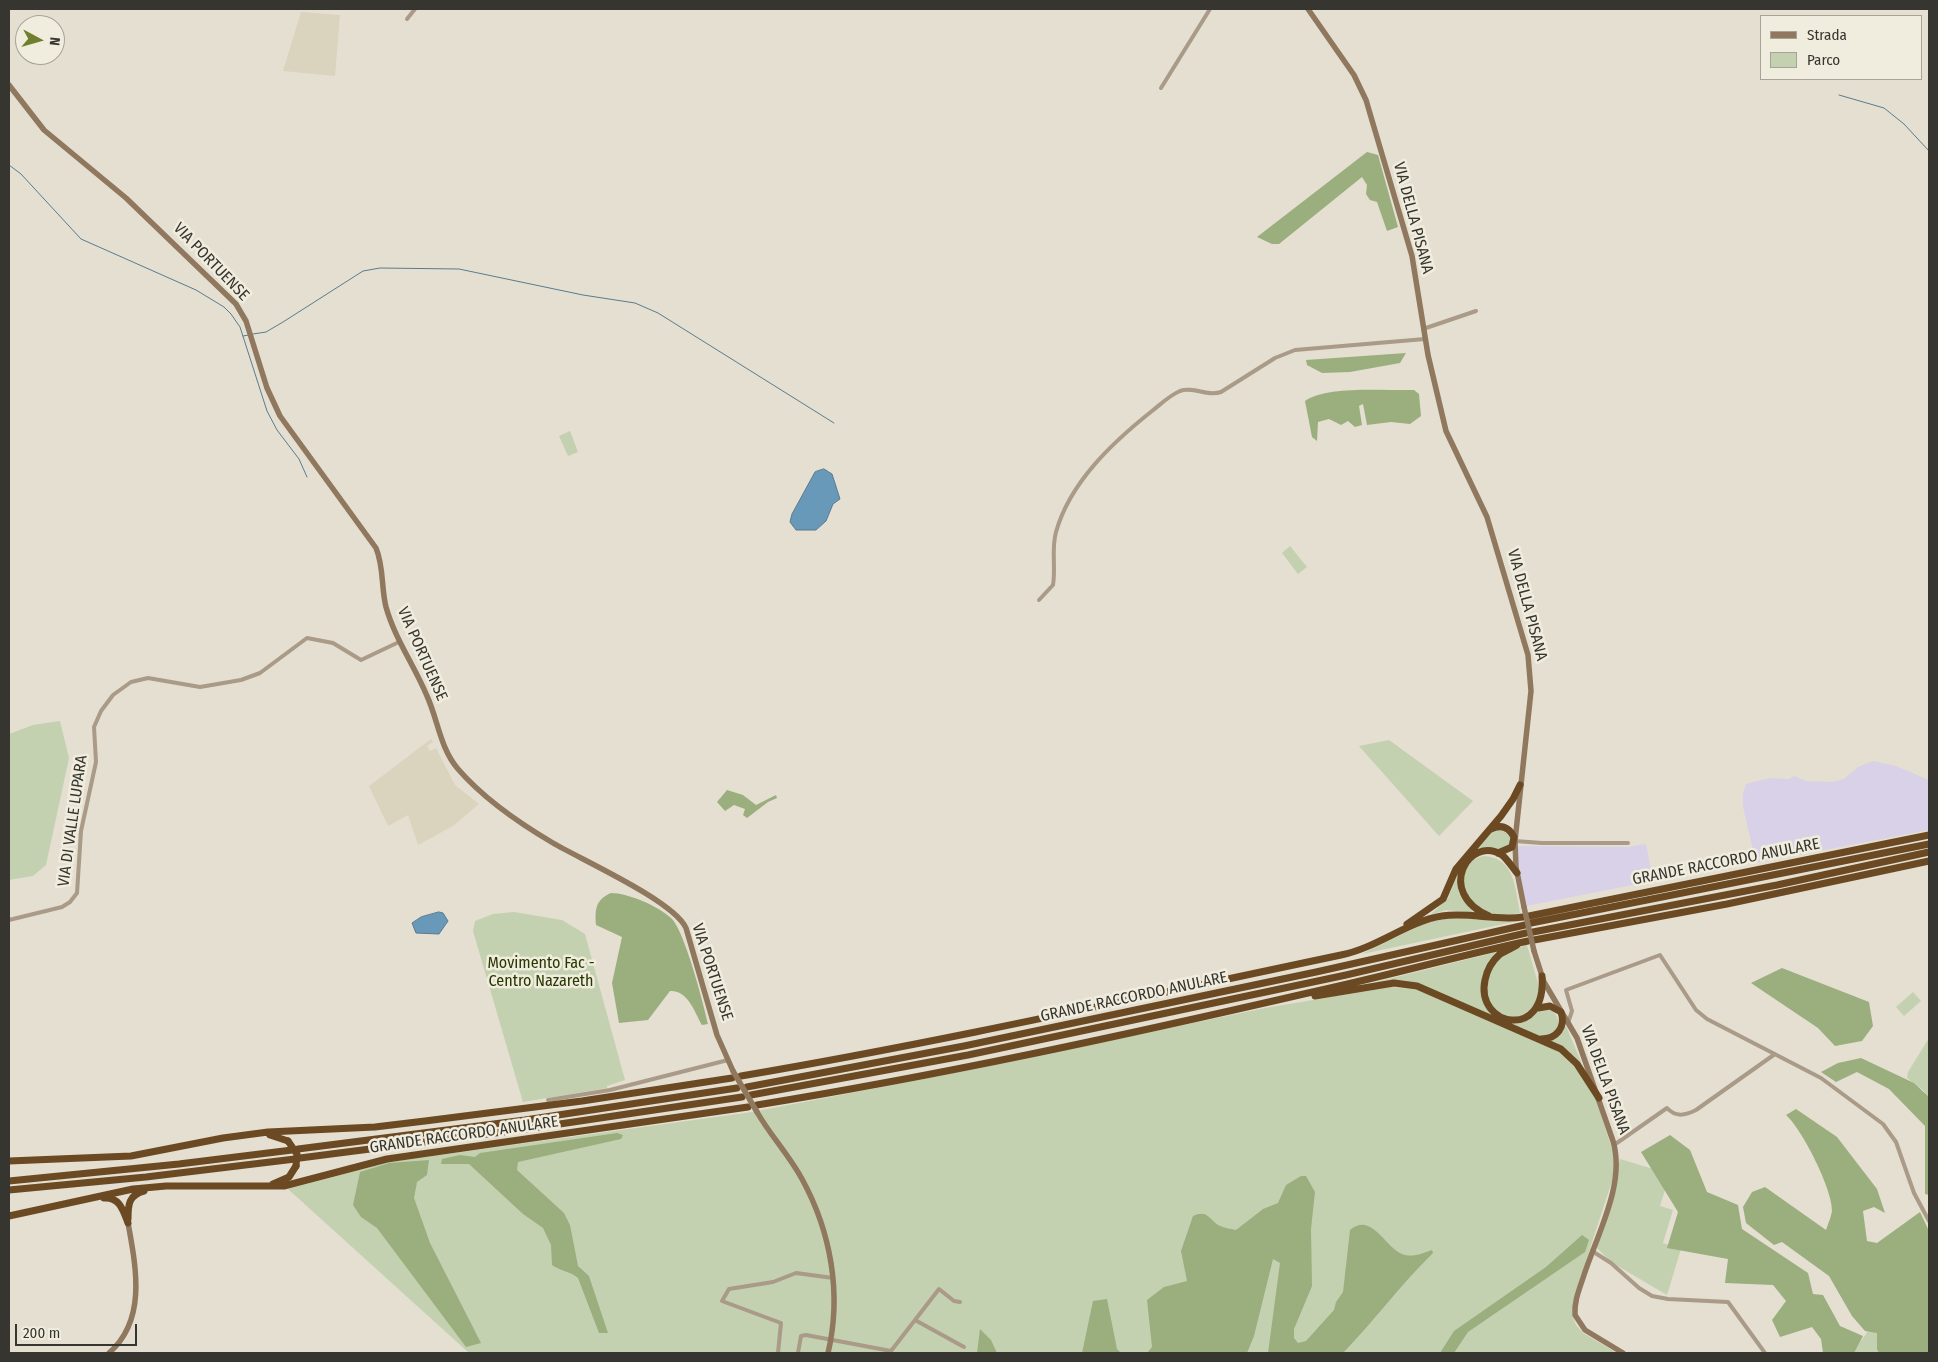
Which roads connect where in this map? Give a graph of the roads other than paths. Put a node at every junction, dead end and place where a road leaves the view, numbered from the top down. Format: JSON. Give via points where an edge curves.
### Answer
{"nodes":[{"id":1,"x":415,"y":9,"type":"edge"},
{"id":2,"x":1210,"y":9,"type":"edge"},
{"id":3,"x":1308,"y":9,"type":"edge"},
{"id":4,"x":407,"y":19,"type":"dead end"},
{"id":5,"x":9,"y":85,"type":"edge"},
{"id":6,"x":1161,"y":88,"type":"dead end"},
{"id":7,"x":1476,"y":311,"type":"dead end"},
{"id":8,"x":1424,"y":329,"type":"junction"},
{"id":9,"x":1425,"y":340,"type":"junction"},
{"id":10,"x":1039,"y":600,"type":"dead end"},
{"id":11,"x":399,"y":642,"type":"junction"},
{"id":12,"x":1520,"y":784,"type":"junction"},
{"id":13,"x":1488,"y":831,"type":"junction"},
{"id":14,"x":1929,"y":835,"type":"edge"},
{"id":15,"x":1515,"y":841,"type":"junction"},
{"id":16,"x":1628,"y":843,"type":"dead end"},
{"id":17,"x":1929,"y":844,"type":"edge"},
{"id":18,"x":1929,"y":852,"type":"edge"},
{"id":19,"x":1498,"y":853,"type":"junction"},
{"id":20,"x":1929,"y":861,"type":"edge"},
{"id":21,"x":1517,"y":873,"type":"junction"},
{"id":22,"x":1494,"y":918,"type":"junction"},
{"id":23,"x":9,"y":920,"type":"edge"},
{"id":24,"x":1527,"y":920,"type":"junction"},
{"id":25,"x":1527,"y":941,"type":"junction"},
{"id":26,"x":1368,"y":948,"type":"junction"},
{"id":27,"x":1542,"y":976,"type":"junction"},
{"id":28,"x":1248,"y":1007,"type":"junction"},
{"id":29,"x":1538,"y":1008,"type":"junction"},
{"id":30,"x":1561,"y":1012,"type":"junction"},
{"id":31,"x":1568,"y":1023,"type":"junction"},
{"id":32,"x":1541,"y":1039,"type":"junction"},
{"id":33,"x":1775,"y":1054,"type":"junction"},
{"id":34,"x":728,"y":1060,"type":"junction"},
{"id":35,"x":732,"y":1075,"type":"junction"},
{"id":36,"x":741,"y":1076,"type":"dead end"},
{"id":37,"x":748,"y":1087,"type":"dead end"},
{"id":38,"x":737,"y":1088,"type":"dead end"},
{"id":39,"x":751,"y":1095,"type":"dead end"},
{"id":40,"x":742,"y":1097,"type":"dead end"},
{"id":41,"x":1599,"y":1098,"type":"junction"},
{"id":42,"x":548,"y":1100,"type":"dead end"},
{"id":43,"x":748,"y":1107,"type":"dead end"},
{"id":44,"x":757,"y":1109,"type":"junction"},
{"id":45,"x":241,"y":1136,"type":"junction"},
{"id":46,"x":1614,"y":1145,"type":"junction"},
{"id":47,"x":297,"y":1161,"type":"junction"},
{"id":48,"x":9,"y":1162,"type":"edge"},
{"id":49,"x":9,"y":1181,"type":"edge"},
{"id":50,"x":166,"y":1186,"type":"junction"},
{"id":51,"x":248,"y":1188,"type":"junction"},
{"id":52,"x":9,"y":1190,"type":"edge"},
{"id":53,"x":70,"y":1204,"type":"junction"},
{"id":54,"x":9,"y":1212,"type":"edge"},
{"id":55,"x":9,"y":1216,"type":"edge"},
{"id":56,"x":1929,"y":1221,"type":"edge"},
{"id":57,"x":128,"y":1223,"type":"junction"},
{"id":58,"x":1592,"y":1251,"type":"junction"},
{"id":59,"x":833,"y":1278,"type":"junction"},
{"id":60,"x":960,"y":1302,"type":"dead end"},
{"id":61,"x":915,"y":1320,"type":"junction"},
{"id":62,"x":831,"y":1339,"type":"junction"},
{"id":63,"x":964,"y":1347,"type":"dead end"},
{"id":64,"x":109,"y":1353,"type":"edge"},
{"id":65,"x":778,"y":1353,"type":"edge"},
{"id":66,"x":798,"y":1353,"type":"edge"},
{"id":67,"x":828,"y":1353,"type":"edge"},
{"id":68,"x":1623,"y":1353,"type":"edge"},
{"id":69,"x":1765,"y":1353,"type":"edge"}],
"edges":[{"from":1,"to":4,"type":"street"},
{"from":2,"to":6,"type":"street"},
{"from":3,"to":8,"type":"main road","name":"VIA DELLA PISANA","via":[[1354,76],[1366,100],[1412,256]]},
{"from":5,"to":11,"type":"main road","name":"VIA PORTUENSE","via":[[44,130],[133,204],[242,312],[267,388],[280,416],[376,548],[385,602]]},
{"from":7,"to":8,"type":"street"},
{"from":8,"to":9,"type":"main road","name":"VIA DELLA PISANA"},
{"from":9,"to":10,"type":"street","via":[[1295,350],[1275,358],[1221,392],[1211,394],[1186,390],[1174,395],[1121,438],[1076,490],[1054,538],[1053,586]]},
{"from":9,"to":12,"type":"main road","name":"VIA DELLA PISANA","via":[[1448,436],[1488,517],[1528,655],[1532,688]]},
{"from":11,"to":23,"type":"street","name":"VIA DI VALLE LUPARA","via":[[361,660],[333,643],[307,638],[260,672],[241,680],[200,687],[148,678],[131,682],[113,695],[94,727],[96,762],[81,831],[79,880],[75,896],[59,908]]},
{"from":11,"to":34,"type":"main road","name":"VIA PORTUENSE","via":[[429,698],[447,752],[463,774],[523,824],[663,904],[682,921]]},
{"from":12,"to":13,"type":"highway","via":[[1512,802]]},
{"from":12,"to":15,"type":"main road","name":"VIA DELLA PISANA"},
{"from":13,"to":15,"type":"highway","via":[[1505,827]]},
{"from":13,"to":26,"type":"highway","via":[[1456,870],[1441,902]]},
{"from":14,"to":24,"type":"highway","name":"GRANDE RACCORDO ANULARE"},
{"from":15,"to":16,"type":"street"},
{"from":15,"to":19,"type":"highway","via":[[1509,849]]},
{"from":15,"to":21,"type":"main road","name":"VIA DELLA PISANA"},
{"from":17,"to":24,"type":"highway","name":"GRANDE RACCORDO ANULARE"},
{"from":18,"to":39,"type":"highway","name":"GRANDE RACCORDO ANULARE","via":[[1530,933],[968,1055]]},
{"from":19,"to":21,"type":"highway"},
{"from":19,"to":22,"type":"highway","via":[[1478,854],[1468,860],[1462,868],[1460,880],[1460,888],[1470,904]]},
{"from":20,"to":25,"type":"highway","via":[[1727,904]]},
{"from":21,"to":27,"type":"main road","name":"VIA DELLA PISANA","bridge":true},
{"from":22,"to":24,"type":"highway","name":"GRANDE RACCORDO ANULARE"},
{"from":22,"to":26,"type":"highway","name":"GRANDE RACCORDO ANULARE","via":[[1443,916],[1424,921]]},
{"from":24,"to":37,"type":"highway","name":"GRANDE RACCORDO ANULARE","via":[[1316,972],[992,1041]]},
{"from":25,"to":28,"type":"highway"},
{"from":25,"to":29,"type":"highway","via":[[1500,955],[1492,963],[1484,983],[1484,997],[1494,1012],[1507,1020],[1524,1018]]},
{"from":26,"to":36,"type":"highway","name":"GRANDE RACCORDO ANULARE","via":[[970,1034]]},
{"from":27,"to":29,"type":"highway"},
{"from":27,"to":30,"type":"main road","name":"VIA DELLA PISANA"},
{"from":28,"to":32,"type":"highway","via":[[1406,984],[1435,992]]},
{"from":28,"to":44,"type":"highway","name":"GRANDE RACCORDO ANULARE"},
{"from":29,"to":30,"type":"highway","via":[[1548,1005]]},
{"from":30,"to":31,"type":"main road","name":"VIA DELLA PISANA"},
{"from":30,"to":32,"type":"highway","via":[[1560,1031]]},
{"from":31,"to":33,"type":"street","via":[[1572,1011],[1566,990],[1660,955],[1696,1010]]},
{"from":31,"to":41,"type":"main road","name":"VIA DELLA PISANA","via":[[1577,1038]]},
{"from":32,"to":41,"type":"highway","via":[[1570,1056]]},
{"from":33,"to":46,"type":"street","via":[[1696,1110],[1678,1115],[1667,1108]]},
{"from":33,"to":56,"type":"street","via":[[1821,1078],[1883,1124],[1896,1142],[1914,1193]]},
{"from":34,"to":35,"type":"main road","name":"VIA PORTUENSE"},
{"from":34,"to":42,"type":"street","via":[[610,1090]]},
{"from":35,"to":44,"type":"main road","name":"VIA PORTUENSE","bridge":true},
{"from":35,"to":45,"type":"highway","name":"GRANDE RACCORDO ANULARE","via":[[582,1101],[417,1122]]},
{"from":38,"to":49,"type":"highway","name":"GRANDE RACCORDO ANULARE","via":[[525,1120],[170,1165]]},
{"from":40,"to":47,"type":"highway","name":"GRANDE RACCORDO ANULARE"},
{"from":41,"to":46,"type":"main road","name":"VIA DELLA PISANA"},
{"from":43,"to":51,"type":"highway","name":"GRANDE RACCORDO ANULARE","via":[[387,1158],[293,1184]]},
{"from":44,"to":59,"type":"main road","name":"VIA PORTUENSE","via":[[802,1179],[830,1250]]},
{"from":45,"to":47,"type":"highway","bridge":true,"via":[[275,1136],[288,1141],[297,1154]]},
{"from":45,"to":48,"type":"highway","name":"GRANDE RACCORDO ANULARE","via":[[131,1156]]},
{"from":46,"to":58,"type":"main road","name":"VIA DELLA PISANA","via":[[1616,1182]]},
{"from":47,"to":51,"type":"highway","via":[[292,1174],[284,1180]]},
{"from":47,"to":52,"type":"highway","name":"GRANDE RACCORDO ANULARE"},
{"from":50,"to":51,"type":"highway","name":"GRANDE RACCORDO ANULARE"},
{"from":50,"to":53,"type":"highway","name":"GRANDE RACCORDO ANULARE","via":[[126,1190]]},
{"from":50,"to":54,"type":"highway","via":[[118,1189]]},
{"from":50,"to":57,"type":"highway","via":[[134,1195],[129,1201]]},
{"from":53,"to":55,"type":"highway","name":"GRANDE RACCORDO ANULARE"},
{"from":53,"to":57,"type":"highway","via":[[112,1198],[120,1204]]},
{"from":57,"to":64,"type":"main road","via":[[136,1274],[135,1305],[126,1333]]},
{"from":58,"to":68,"type":"main road","name":"VIA DELLA PISANA","via":[[1576,1299],[1575,1315],[1585,1330]]},
{"from":58,"to":69,"type":"street","via":[[1652,1296],[1728,1302]]},
{"from":59,"to":62,"type":"main road","name":"VIA PORTUENSE"},
{"from":59,"to":65,"type":"street","via":[[796,1273],[773,1282],[730,1289],[725,1295],[722,1301],[782,1323]]},
{"from":60,"to":61,"type":"street","via":[[939,1289]]},
{"from":61,"to":62,"type":"street","via":[[891,1351]]},
{"from":61,"to":63,"type":"street"},
{"from":62,"to":66,"type":"street","via":[[801,1336]]},
{"from":62,"to":67,"type":"main road","name":"VIA PORTUENSE"}]}
